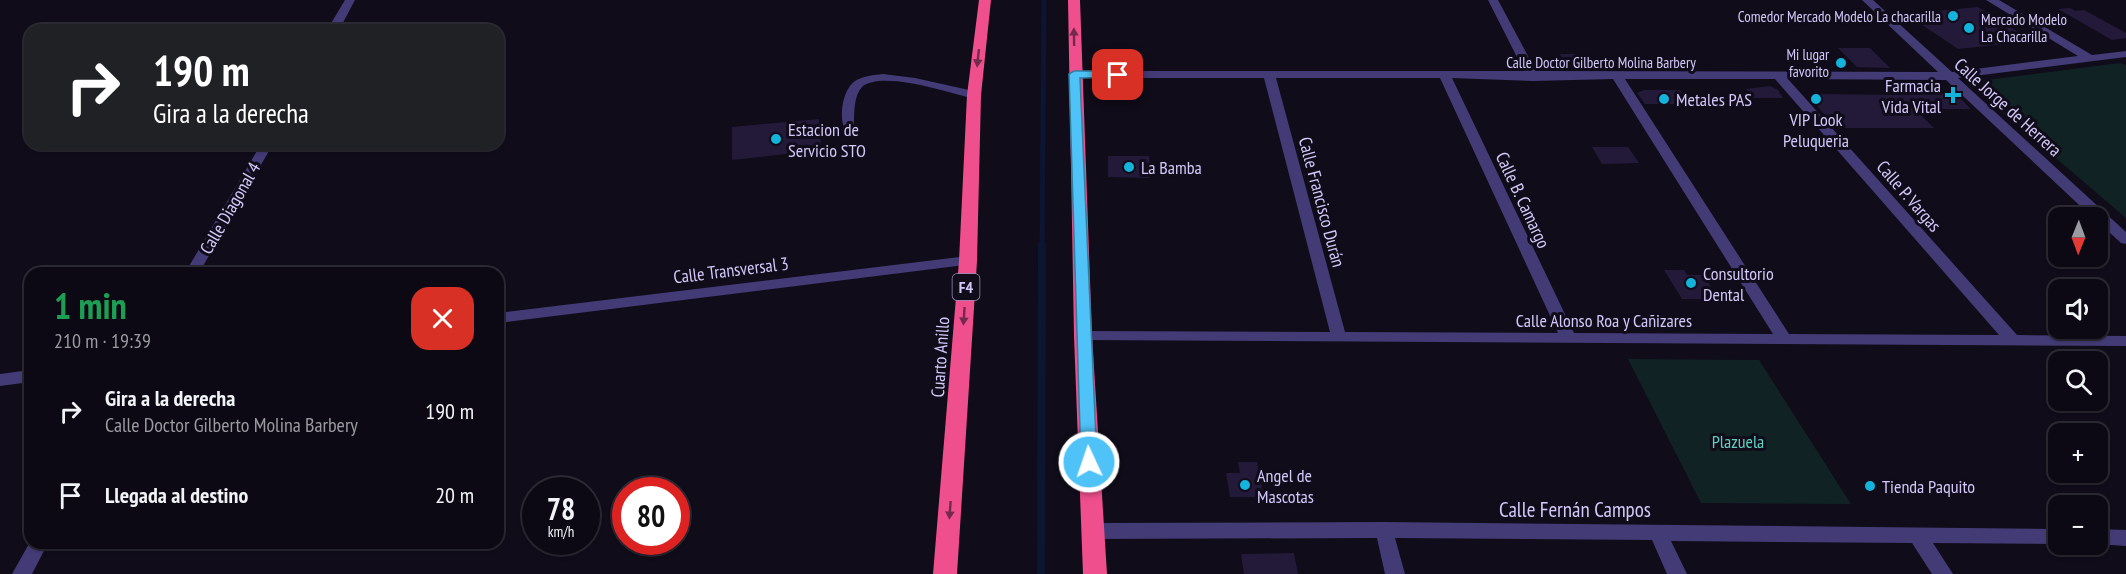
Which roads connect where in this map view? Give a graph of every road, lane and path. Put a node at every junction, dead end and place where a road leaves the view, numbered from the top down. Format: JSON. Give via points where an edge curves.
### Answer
{"nodes":[{"id":1,"x":350,"y":0,"type":"edge"},
{"id":2,"x":985,"y":0,"type":"edge"},
{"id":3,"x":1074,"y":0,"type":"edge"},
{"id":4,"x":1493,"y":0,"type":"edge"},
{"id":5,"x":1867,"y":0,"type":"edge"},
{"id":6,"x":1991,"y":0,"type":"edge"},
{"id":7,"x":336,"y":24,"type":"edge"},
{"id":8,"x":2126,"y":54,"type":"edge"},
{"id":9,"x":2089,"y":58,"type":"junction"},
{"id":10,"x":1074,"y":74,"type":"junction"},
{"id":11,"x":1269,"y":75,"type":"junction"},
{"id":12,"x":1445,"y":76,"type":"junction"},
{"id":13,"x":1779,"y":76,"type":"junction"},
{"id":14,"x":1947,"y":76,"type":"junction"},
{"id":15,"x":1533,"y":77,"type":"junction"},
{"id":16,"x":1618,"y":77,"type":"junction"},
{"id":17,"x":975,"y":95,"type":"junction"},
{"id":18,"x":848,"y":124,"type":"dead end"},
{"id":19,"x":264,"y":150,"type":"edge"},
{"id":20,"x":2126,"y":240,"type":"edge"},
{"id":21,"x":968,"y":261,"type":"junction"},
{"id":22,"x":195,"y":267,"type":"edge"},
{"id":23,"x":504,"y":317,"type":"edge"},
{"id":24,"x":1083,"y":336,"type":"junction"},
{"id":25,"x":1339,"y":337,"type":"junction"},
{"id":26,"x":1569,"y":339,"type":"junction"},
{"id":27,"x":1785,"y":340,"type":"junction"},
{"id":28,"x":2013,"y":341,"type":"junction"},
{"id":29,"x":2126,"y":341,"type":"edge"},
{"id":30,"x":24,"y":377,"type":"edge"},
{"id":31,"x":0,"y":380,"type":"edge"},
{"id":32,"x":1384,"y":530,"type":"junction"},
{"id":33,"x":1092,"y":531,"type":"junction"},
{"id":34,"x":1658,"y":532,"type":"junction"},
{"id":35,"x":1917,"y":535,"type":"junction"},
{"id":36,"x":2048,"y":537,"type":"edge"},
{"id":37,"x":2108,"y":537,"type":"edge"},
{"id":38,"x":2126,"y":538,"type":"edge"},
{"id":39,"x":36,"y":549,"type":"edge"},
{"id":40,"x":22,"y":574,"type":"edge"},
{"id":41,"x":945,"y":574,"type":"edge"},
{"id":42,"x":1095,"y":574,"type":"edge"},
{"id":43,"x":1395,"y":574,"type":"edge"},
{"id":44,"x":1677,"y":574,"type":"edge"},
{"id":45,"x":1943,"y":574,"type":"edge"}],
"edges":[{"from":1,"to":7,"type":"street"},
{"from":2,"to":17,"type":"highway","name":"Cuarto Anillo","number":"F4","one_way":true},
{"from":10,"to":3,"type":"highway","one_way":true},
{"from":4,"to":15,"type":"street"},
{"from":5,"to":14,"type":"street","name":"Calle Jorge de Herrera"},
{"from":6,"to":9,"type":"street"},
{"from":8,"to":9,"type":"street","name":"Calle Doctor Gilberto Molina Barbery"},
{"from":9,"to":14,"type":"street","name":"Calle Doctor Gilberto Molina Barbery"},
{"from":10,"to":11,"type":"street","name":"Calle Doctor Gilberto Molina Barbery"},
{"from":10,"to":24,"type":"highway"},
{"from":11,"to":12,"type":"street","name":"Calle Doctor Gilberto Molina Barbery"},
{"from":11,"to":25,"type":"street","name":"Calle Francisco Durán"},
{"from":12,"to":15,"type":"street","name":"Calle Doctor Gilberto Molina Barbery"},
{"from":12,"to":26,"type":"street","name":"Calle B. Camargo"},
{"from":13,"to":14,"type":"street","name":"Calle Doctor Gilberto Molina Barbery"},
{"from":13,"to":16,"type":"street","name":"Calle Doctor Gilberto Molina Barbery"},
{"from":13,"to":28,"type":"street","name":"Calle P. Vargas"},
{"from":14,"to":20,"type":"street","name":"Calle Jorge de Herrera"},
{"from":15,"to":16,"type":"street","name":"Calle Doctor Gilberto Molina Barbery"},
{"from":16,"to":27,"type":"street"},
{"from":17,"to":18,"type":"street","via":[[912,80],[875,79],[859,85],[851,97]]},
{"from":17,"to":21,"type":"highway","name":"Cuarto Anillo","number":"F4"},
{"from":19,"to":22,"type":"street","name":"Calle Diagonal 4"},
{"from":21,"to":23,"type":"street","name":"Calle Transversal 3"},
{"from":21,"to":41,"type":"highway","name":"Cuarto Anillo","number":"F4","one_way":true},
{"from":24,"to":25,"type":"street","name":"Calle Alonso Roa y Cañizares"},
{"from":24,"to":33,"type":"highway"},
{"from":25,"to":26,"type":"street","name":"Calle Alonso Roa y Cañizares"},
{"from":26,"to":27,"type":"street","name":"Calle Alonso Roa y Cañizares"},
{"from":27,"to":28,"type":"street","name":"Calle Alonso Roa y Cañizares"},
{"from":28,"to":29,"type":"street","name":"Calle Alonso Roa y Cañizares"},
{"from":30,"to":31,"type":"street"},
{"from":32,"to":33,"type":"street","name":"Calle Fernán Campos"},
{"from":32,"to":34,"type":"street","name":"Calle Fernán Campos"},
{"from":32,"to":43,"type":"street"},
{"from":33,"to":42,"type":"highway"},
{"from":34,"to":35,"type":"street","name":"Calle Fernán Campos"},
{"from":34,"to":44,"type":"street"},
{"from":35,"to":36,"type":"street","name":"Calle Fernán Campos"},
{"from":35,"to":45,"type":"street"},
{"from":37,"to":38,"type":"street"},
{"from":39,"to":40,"type":"street"}]}
